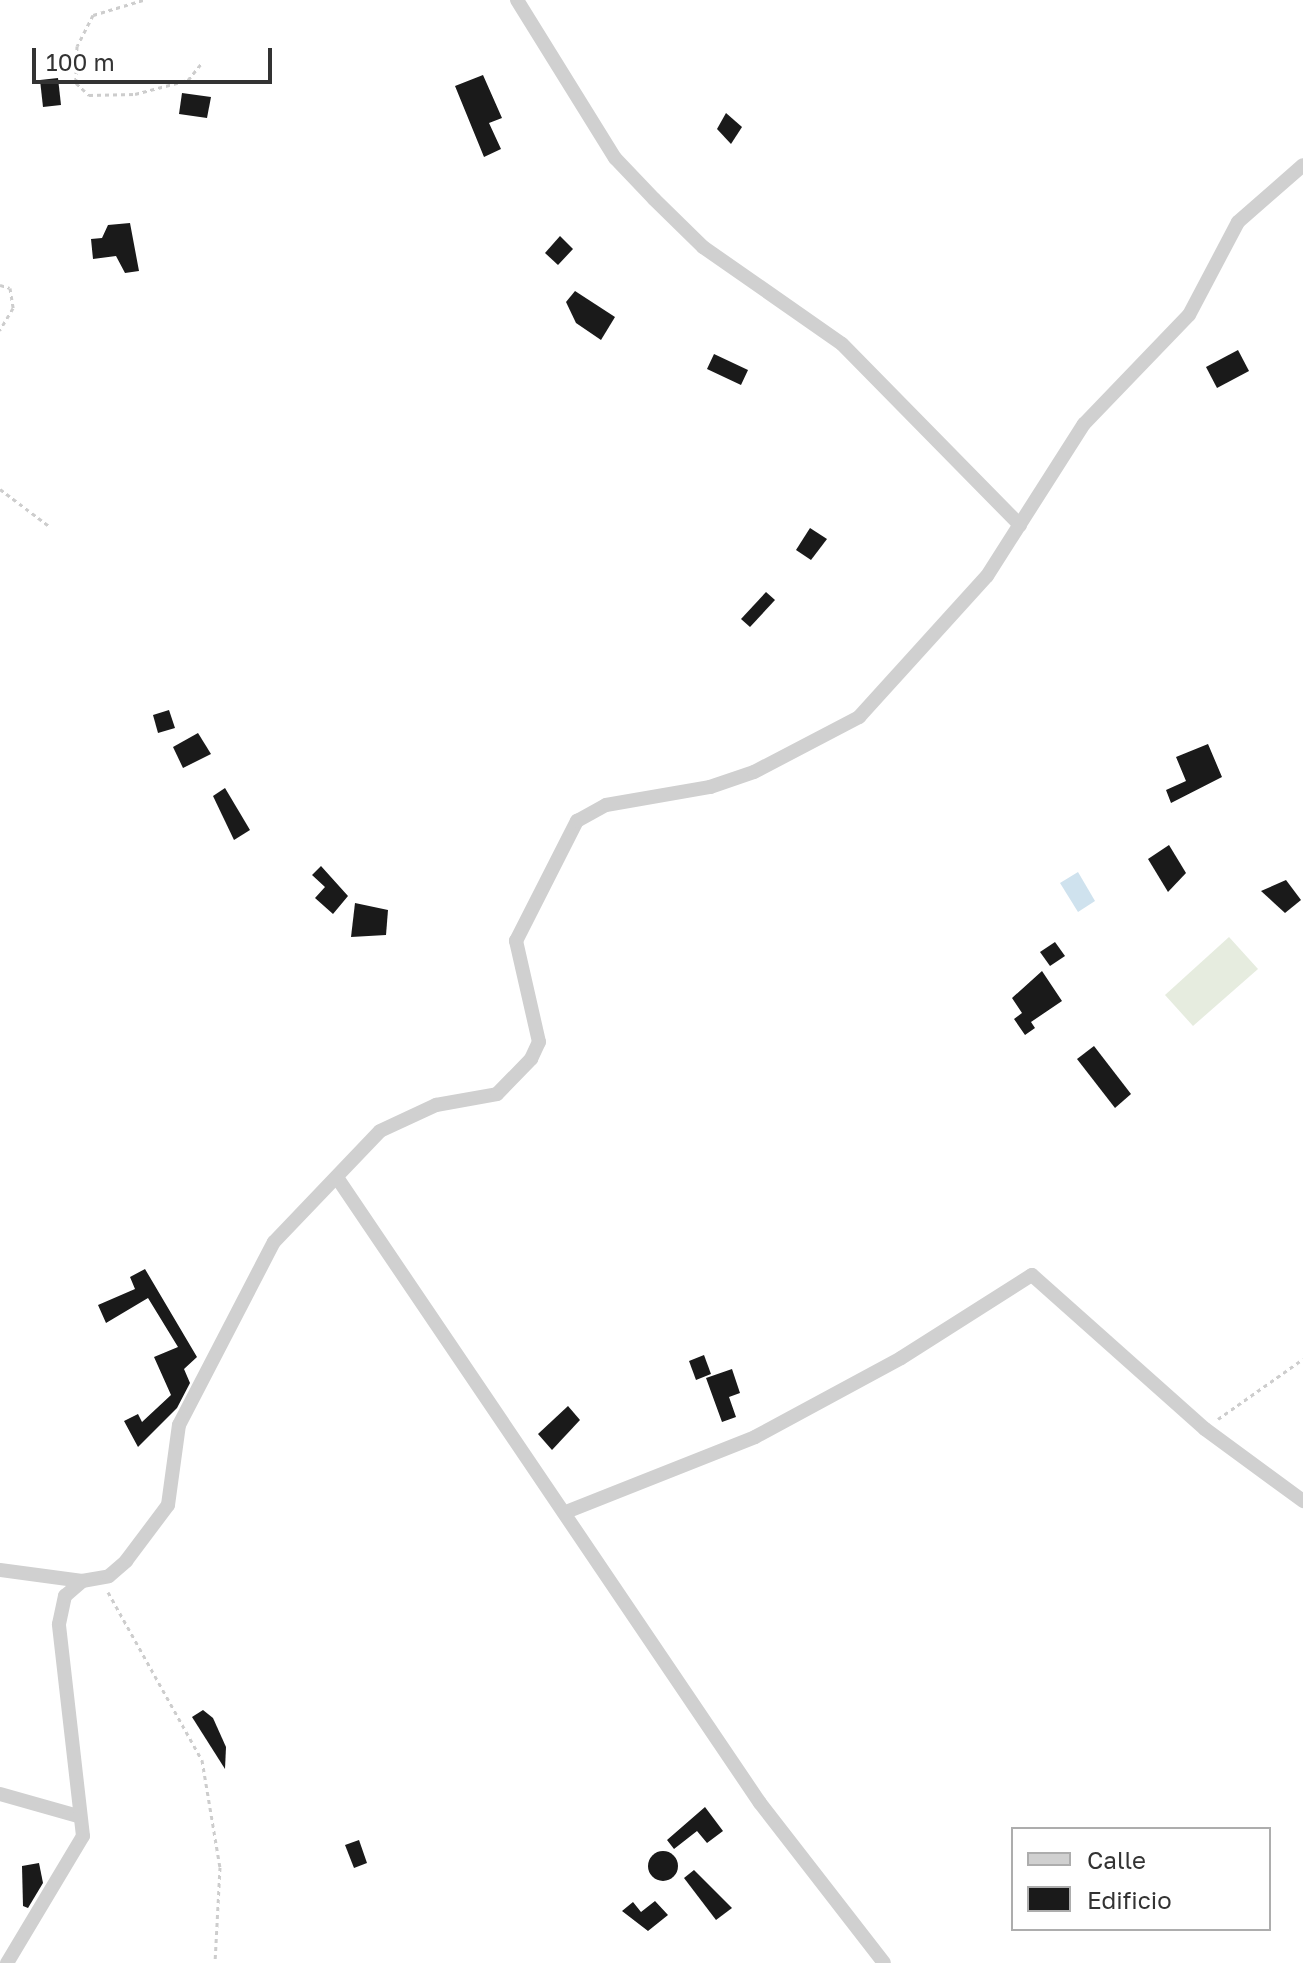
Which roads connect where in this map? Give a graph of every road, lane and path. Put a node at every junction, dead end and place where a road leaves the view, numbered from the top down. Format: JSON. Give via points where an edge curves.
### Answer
{"nodes":[{"id":1,"x":143,"y":0,"type":"edge"},
{"id":2,"x":517,"y":0,"type":"edge"},
{"id":3,"x":202,"y":63,"type":"dead end"},
{"id":4,"x":1303,"y":165,"type":"edge"},
{"id":5,"x":0,"y":285,"type":"edge"},
{"id":6,"x":0,"y":330,"type":"edge"},
{"id":7,"x":0,"y":489,"type":"edge"},
{"id":8,"x":1020,"y":525,"type":"junction"},
{"id":9,"x":49,"y":526,"type":"dead end"},
{"id":10,"x":338,"y":1179,"type":"junction"},
{"id":11,"x":1303,"y":1359,"type":"edge"},
{"id":12,"x":1205,"y":1429,"type":"junction"},
{"id":13,"x":1303,"y":1501,"type":"edge"},
{"id":14,"x":566,"y":1512,"type":"junction"},
{"id":15,"x":0,"y":1570,"type":"edge"},
{"id":16,"x":100,"y":1578,"type":"junction"},
{"id":17,"x":82,"y":1581,"type":"junction"},
{"id":18,"x":0,"y":1794,"type":"edge"},
{"id":19,"x":78,"y":1816,"type":"junction"},
{"id":20,"x":7,"y":1963,"type":"edge"},
{"id":21,"x":215,"y":1963,"type":"edge"},
{"id":22,"x":884,"y":1963,"type":"edge"}],
"edges":[{"from":1,"to":3,"type":"path","via":[[93,15],[77,46],[76,83],[89,95],[135,94],[188,80]]},
{"from":2,"to":8,"type":"street","via":[[615,158],[654,199],[703,247],[842,344]]},
{"from":4,"to":8,"type":"street","via":[[1238,222],[1189,315],[1084,424]]},
{"from":5,"to":6,"type":"path","via":[[10,288],[13,308]]},
{"from":7,"to":9,"type":"path"},
{"from":8,"to":10,"type":"street","via":[[987,576],[859,717],[754,772],[710,787],[606,805],[577,821],[516,941],[539,1042],[531,1059],[497,1094],[436,1105],[380,1131]]},
{"from":10,"to":14,"type":"street"},
{"from":10,"to":16,"type":"street","via":[[274,1242],[179,1425],[168,1505],[126,1561]]},
{"from":11,"to":12,"type":"path"},
{"from":12,"to":13,"type":"street"},
{"from":12,"to":14,"type":"street","via":[[1032,1275],[901,1358],[755,1437]]},
{"from":14,"to":22,"type":"street","via":[[760,1803]]},
{"from":15,"to":17,"type":"street"},
{"from":16,"to":17,"type":"street"},
{"from":16,"to":21,"type":"path","via":[[202,1760],[220,1867]]},
{"from":17,"to":19,"type":"street","via":[[65,1596],[59,1624]]},
{"from":18,"to":19,"type":"street"},
{"from":19,"to":20,"type":"street","via":[[83,1836],[78,1853]]}]}
